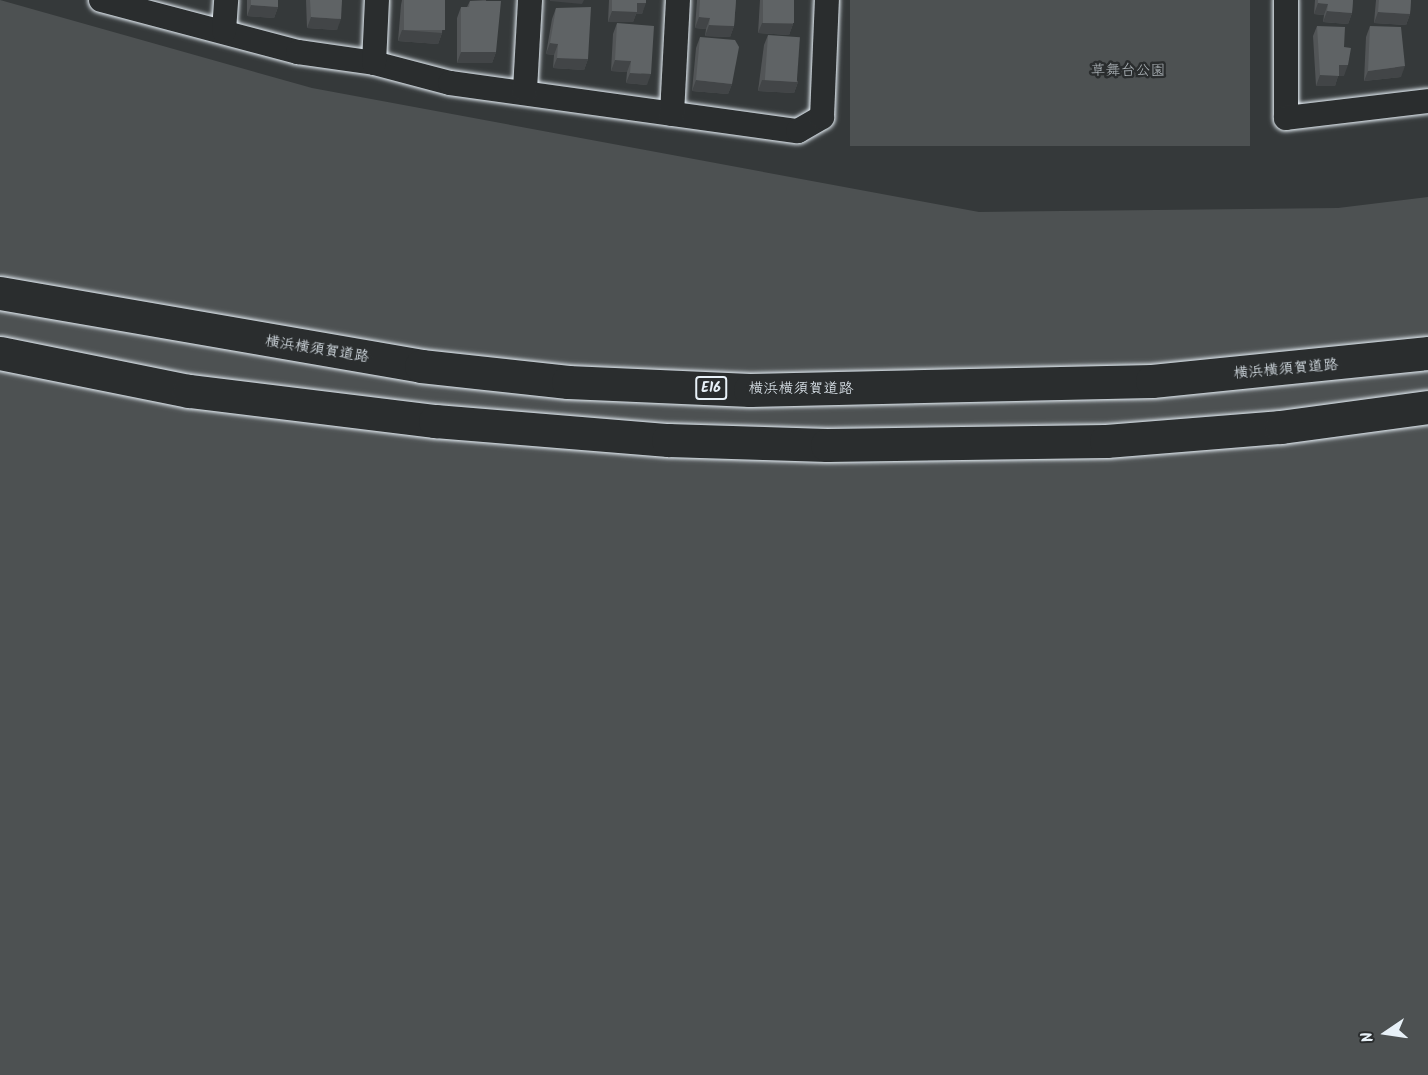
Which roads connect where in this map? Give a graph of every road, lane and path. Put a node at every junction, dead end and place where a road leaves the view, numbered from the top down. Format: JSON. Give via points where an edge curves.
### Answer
{"nodes":[{"id":1,"x":101,"y":0,"type":"edge"},
{"id":2,"x":225,"y":0,"type":"edge"},
{"id":3,"x":377,"y":0,"type":"edge"},
{"id":4,"x":530,"y":0,"type":"edge"},
{"id":5,"x":678,"y":0,"type":"edge"},
{"id":6,"x":827,"y":0,"type":"edge"},
{"id":7,"x":1287,"y":0,"type":"edge"},
{"id":8,"x":224,"y":31,"type":"junction"},
{"id":9,"x":374,"y":63,"type":"junction"},
{"id":10,"x":525,"y":90,"type":"junction"},
{"id":11,"x":1428,"y":101,"type":"edge"},
{"id":12,"x":672,"y":114,"type":"junction"},
{"id":13,"x":0,"y":293,"type":"edge"},
{"id":14,"x":0,"y":353,"type":"edge"},
{"id":15,"x":1428,"y":353,"type":"edge"},
{"id":16,"x":1428,"y":407,"type":"edge"}],
"edges":[{"from":1,"to":8,"type":"street"},
{"from":2,"to":8,"type":"street"},
{"from":3,"to":9,"type":"street"},
{"from":4,"to":10,"type":"street"},
{"from":5,"to":12,"type":"street"},
{"from":6,"to":12,"type":"street","via":[[822,117],[798,131]]},
{"from":7,"to":11,"type":"street","via":[[1286,117]]},
{"from":8,"to":9,"type":"street","via":[[298,52]]},
{"from":9,"to":10,"type":"street","via":[[450,83]]},
{"from":10,"to":12,"type":"street"},
{"from":13,"to":15,"type":"highway","name":"横浜横須賀道路","number":"E16","via":[[421,366],[568,382],[739,390],[1140,381]]},
{"from":14,"to":16,"type":"highway","via":[[189,391],[435,421],[680,440],[827,445],[1106,441],[1281,427]]}]}
